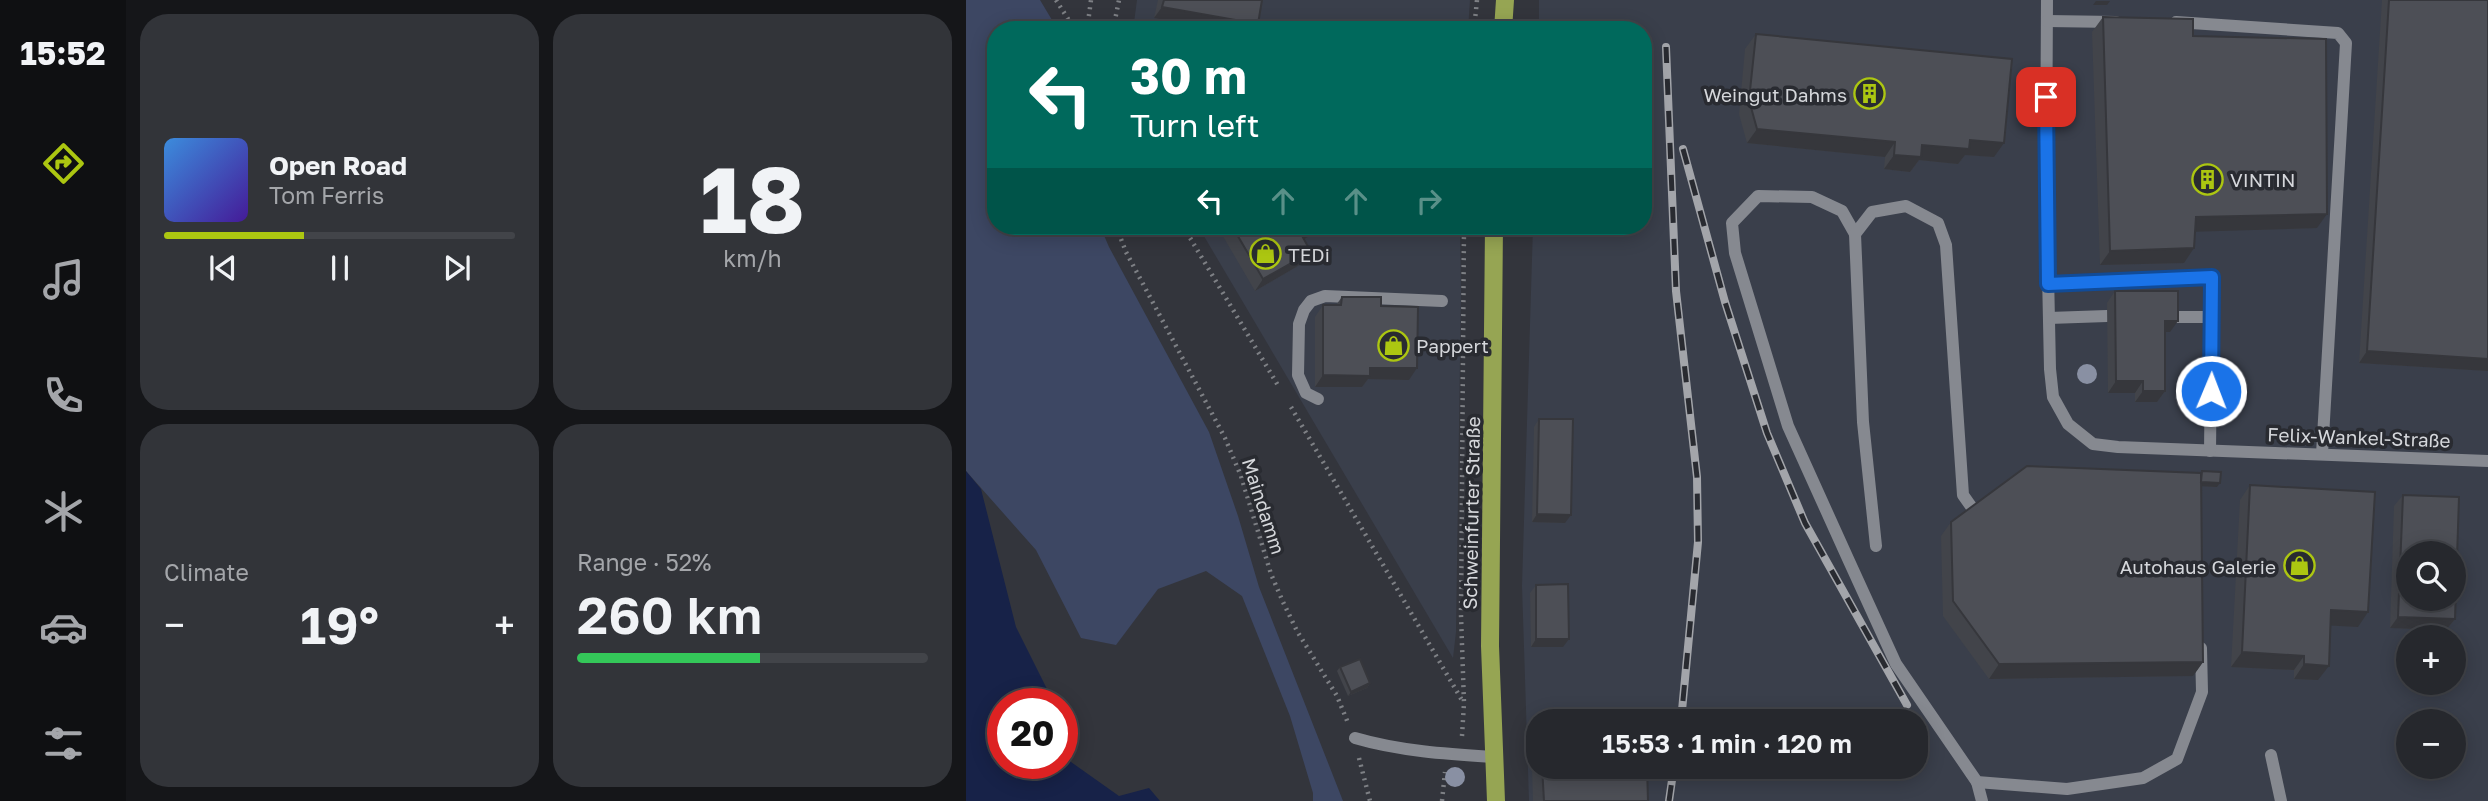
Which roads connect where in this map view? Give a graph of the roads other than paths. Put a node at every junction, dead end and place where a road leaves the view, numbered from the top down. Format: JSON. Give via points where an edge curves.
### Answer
{"nodes":[{"id":1,"x":1505,"y":0,"type":"edge"},
{"id":2,"x":2047,"y":0,"type":"edge"},
{"id":3,"x":1504,"y":21,"type":"edge"},
{"id":4,"x":2047,"y":22,"type":"junction"},
{"id":5,"x":2126,"y":22,"type":"edge"},
{"id":6,"x":2166,"y":22,"type":"edge"},
{"id":7,"x":1855,"y":234,"type":"junction"},
{"id":8,"x":1494,"y":235,"type":"edge"},
{"id":9,"x":2048,"y":284,"type":"junction"},
{"id":10,"x":1442,"y":302,"type":"dead end"},
{"id":11,"x":2107,"y":316,"type":"dead end"},
{"id":12,"x":2170,"y":317,"type":"edge"},
{"id":13,"x":2211,"y":317,"type":"junction"},
{"id":14,"x":2049,"y":318,"type":"junction"},
{"id":15,"x":1318,"y":399,"type":"dead end"},
{"id":16,"x":2210,"y":451,"type":"junction"},
{"id":17,"x":2322,"y":454,"type":"junction"},
{"id":18,"x":2488,"y":461,"type":"edge"},
{"id":19,"x":1975,"y":512,"type":"edge"},
{"id":20,"x":1876,"y":546,"type":"dead end"},
{"id":21,"x":2201,"y":639,"type":"edge"},
{"id":22,"x":1354,"y":738,"type":"road end"},
{"id":23,"x":2271,"y":755,"type":"dead end"},
{"id":24,"x":1493,"y":757,"type":"junction"},
{"id":25,"x":1977,"y":782,"type":"junction"},
{"id":26,"x":1496,"y":801,"type":"edge"},
{"id":27,"x":1982,"y":801,"type":"edge"},
{"id":28,"x":2281,"y":801,"type":"edge"}],
"edges":[{"from":1,"to":3,"type":"main road"},
{"from":2,"to":4,"type":"street"},
{"from":4,"to":5,"type":"street"},
{"from":4,"to":9,"type":"street"},
{"from":6,"to":17,"type":"street","via":[[2338,33],[2346,43]]},
{"from":7,"to":19,"type":"street","via":[[1872,212],[1906,206],[1938,223],[1945,245],[1963,495]]},
{"from":7,"to":20,"type":"street","via":[[1863,422]]},
{"from":7,"to":25,"type":"street","via":[[1842,211],[1812,197],[1758,196],[1732,223],[1735,253],[1788,426],[1896,664]]},
{"from":8,"to":24,"type":"main road","name":"Schweinfurter Straße"},
{"from":9,"to":13,"type":"street","via":[[2212,277]]},
{"from":9,"to":14,"type":"street"},
{"from":10,"to":15,"type":"street","via":[[1325,296],[1311,301],[1299,324],[1298,375],[1306,393]]},
{"from":11,"to":14,"type":"street"},
{"from":12,"to":13,"type":"street"},
{"from":13,"to":16,"type":"street"},
{"from":14,"to":16,"type":"street","name":"Felix-Wankel-Straße","via":[[2053,397],[2068,424],[2093,444]]},
{"from":16,"to":17,"type":"street","name":"Felix-Wankel-Straße"},
{"from":17,"to":18,"type":"street","name":"Felix-Wankel-Straße"},
{"from":21,"to":25,"type":"street","via":[[2202,692],[2177,759],[2143,778],[2067,789]]},
{"from":22,"to":24,"type":"street"},
{"from":23,"to":28,"type":"street"},
{"from":24,"to":26,"type":"main road","name":"Schweinfurter Straße"},
{"from":25,"to":27,"type":"street"}]}
